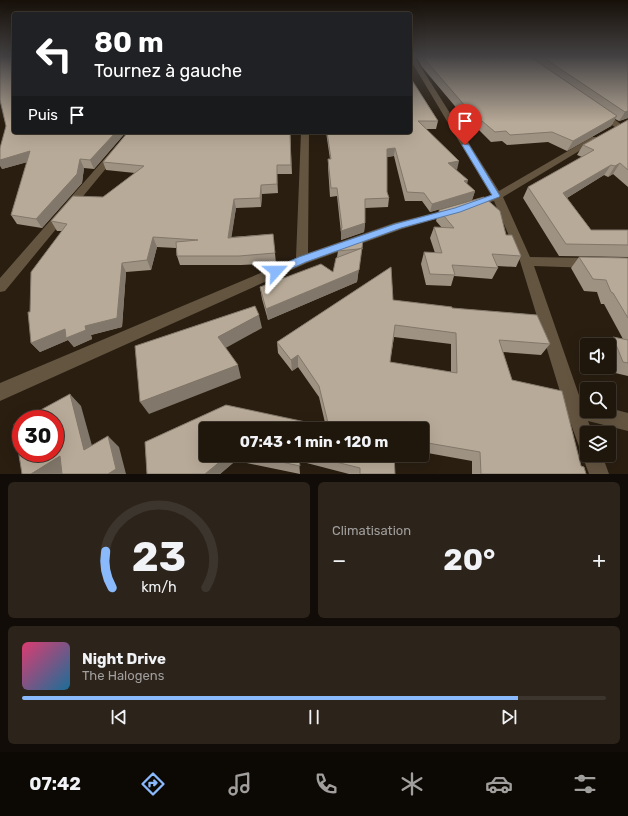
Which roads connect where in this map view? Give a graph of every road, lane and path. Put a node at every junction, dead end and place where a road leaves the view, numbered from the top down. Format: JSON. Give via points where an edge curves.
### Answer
{"nodes":[{"id":1,"x":424,"y":78,"type":"edge"},
{"id":2,"x":595,"y":108,"type":"edge"},
{"id":3,"x":623,"y":123,"type":"edge"},
{"id":4,"x":130,"y":134,"type":"edge"},
{"id":5,"x":305,"y":134,"type":"edge"},
{"id":6,"x":496,"y":196,"type":"junction"},
{"id":7,"x":302,"y":260,"type":"junction"},
{"id":8,"x":526,"y":261,"type":"junction"},
{"id":9,"x":607,"y":263,"type":"edge"},
{"id":10,"x":0,"y":287,"type":"edge"},
{"id":11,"x":0,"y":392,"type":"edge"},
{"id":12,"x":574,"y":408,"type":"junction"},
{"id":13,"x":628,"y":422,"type":"edge"},
{"id":14,"x":581,"y":426,"type":"edge"},
{"id":15,"x":595,"y":462,"type":"edge"},
{"id":16,"x":599,"y":474,"type":"edge"}],
"edges":[{"from":1,"to":6,"type":"street"},
{"from":2,"to":3,"type":"street"},
{"from":3,"to":6,"type":"street"},
{"from":4,"to":10,"type":"street"},
{"from":5,"to":7,"type":"street"},
{"from":6,"to":7,"type":"street","via":[[458,210],[398,226]]},
{"from":6,"to":8,"type":"street"},
{"from":7,"to":11,"type":"street"},
{"from":8,"to":9,"type":"street"},
{"from":8,"to":12,"type":"street"},
{"from":12,"to":13,"type":"street"},
{"from":12,"to":14,"type":"street"},
{"from":15,"to":16,"type":"street"}]}
